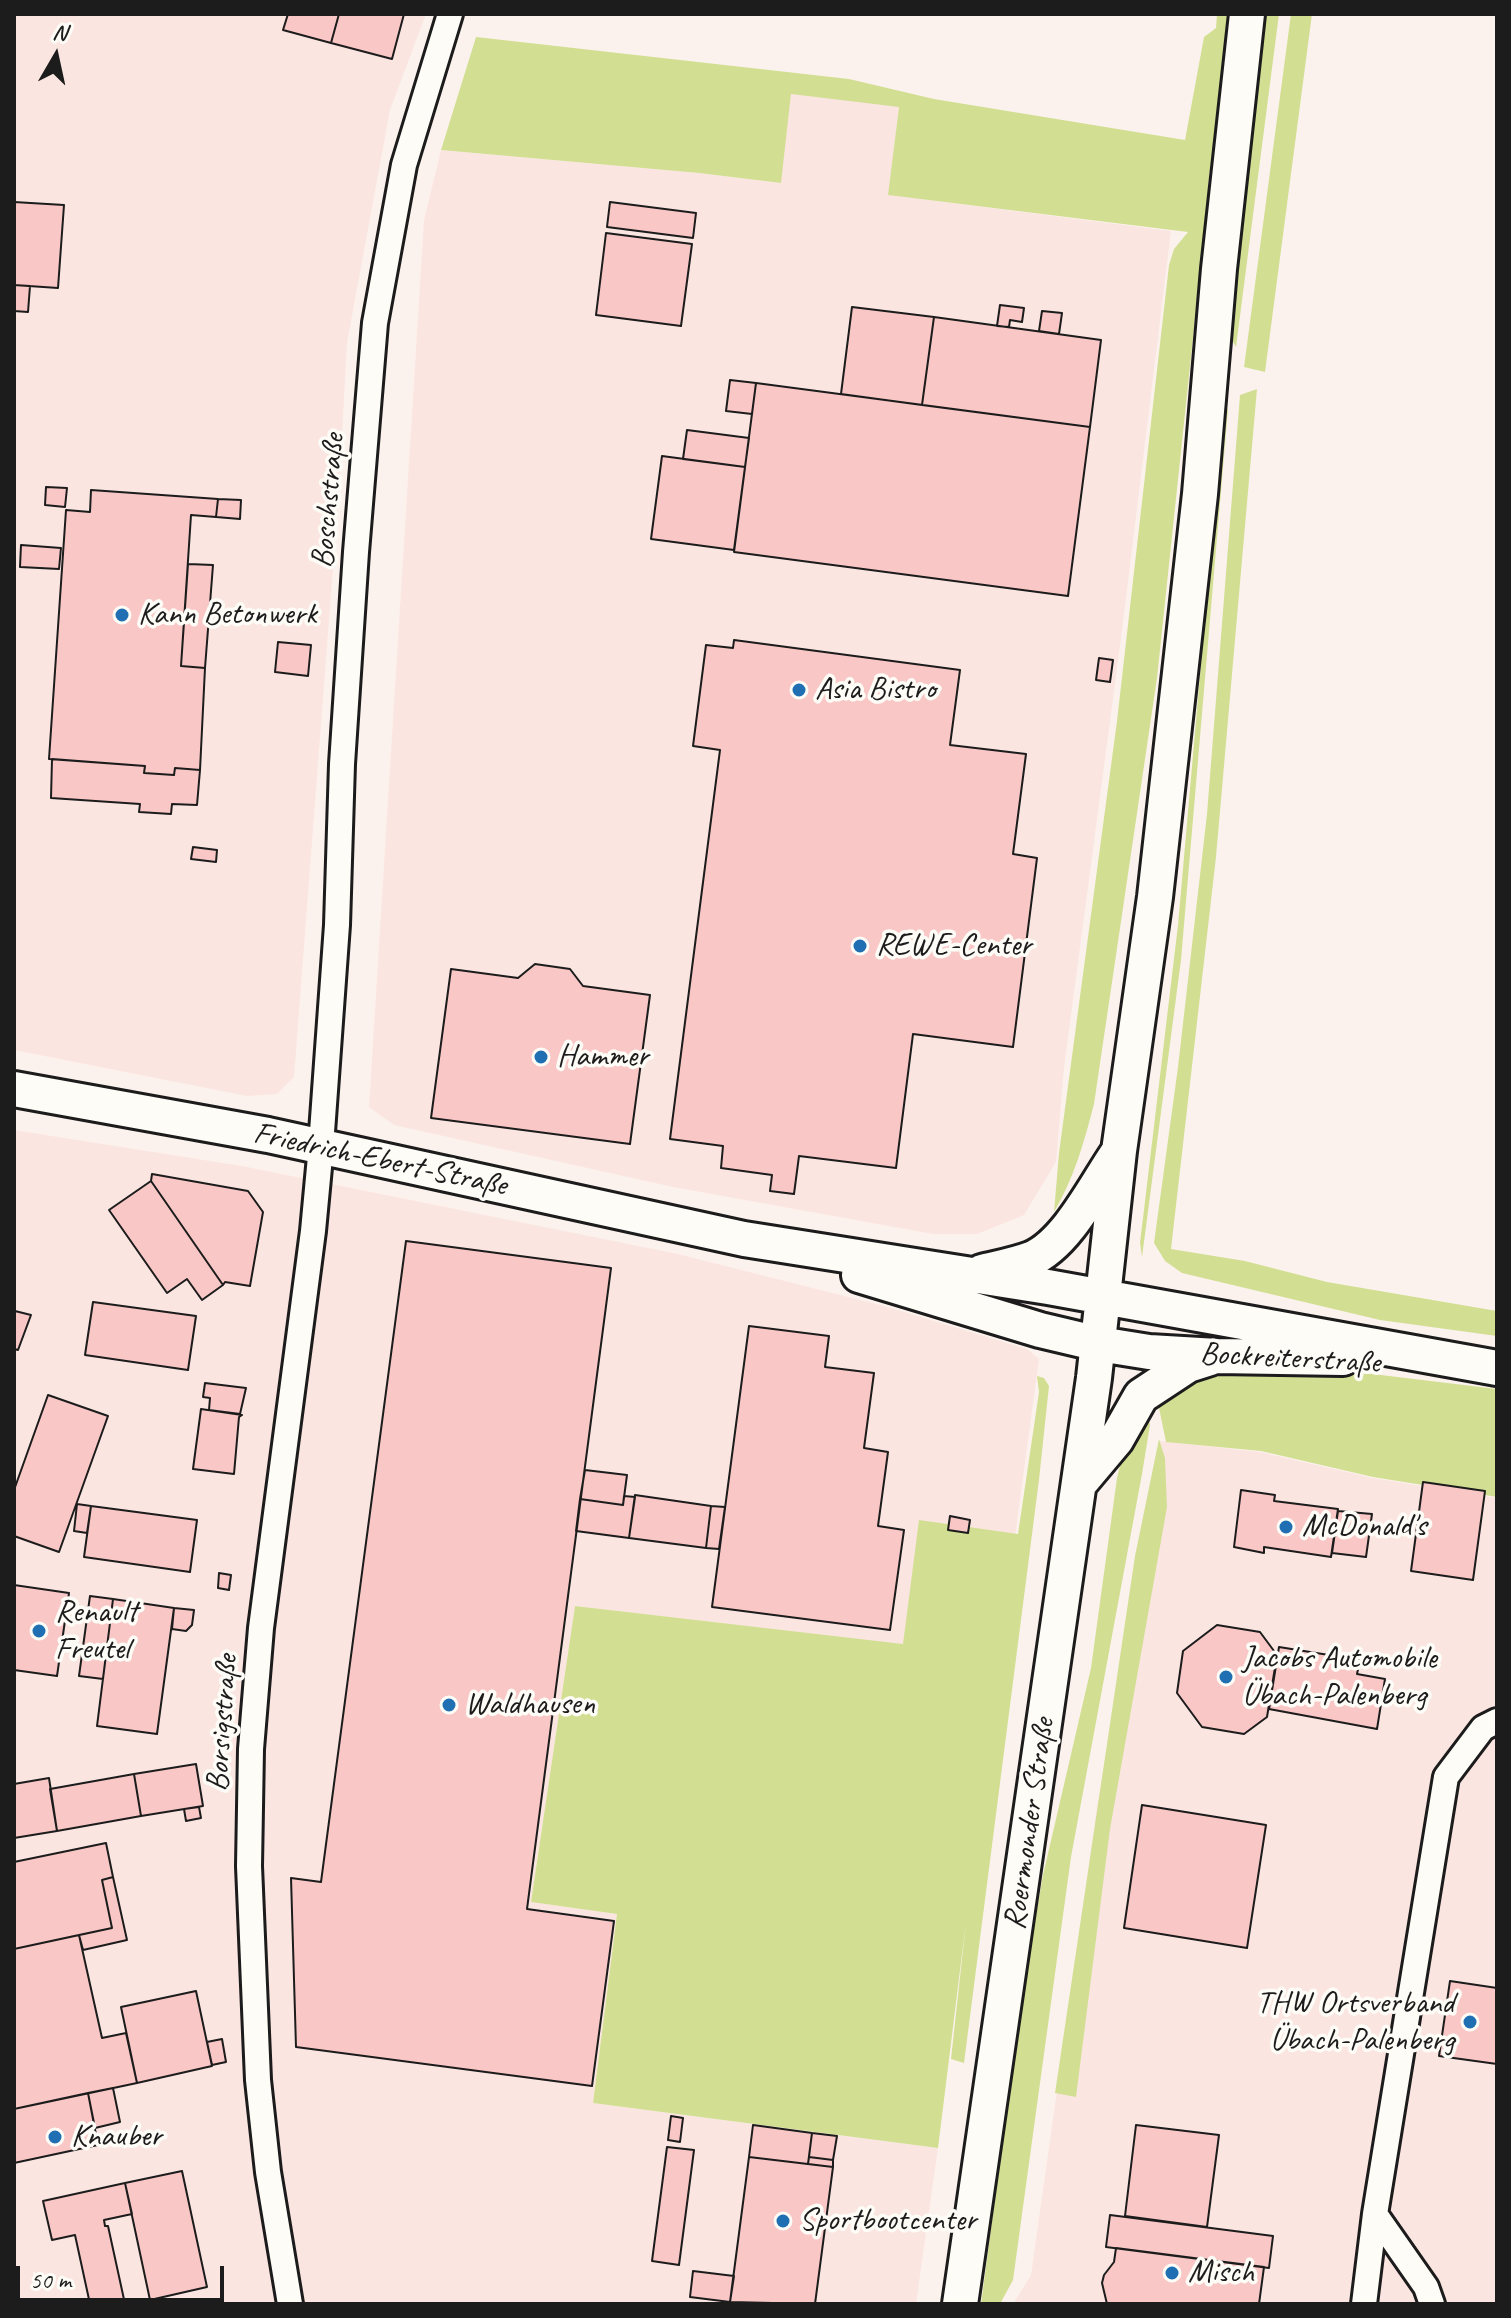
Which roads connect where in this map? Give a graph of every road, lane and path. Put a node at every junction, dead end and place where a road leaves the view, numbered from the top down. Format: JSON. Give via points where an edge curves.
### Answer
{"nodes":[{"id":1,"x":450,"y":14,"type":"edge"},
{"id":2,"x":1247,"y":14,"type":"edge"},
{"id":3,"x":14,"y":1089,"type":"edge"},
{"id":4,"x":321,"y":1146,"type":"junction"},
{"id":5,"x":1119,"y":1151,"type":"junction"},
{"id":6,"x":744,"y":1239,"type":"junction"},
{"id":7,"x":969,"y":1275,"type":"junction"},
{"id":8,"x":1105,"y":1297,"type":"junction"},
{"id":9,"x":1099,"y":1344,"type":"junction"},
{"id":10,"x":1217,"y":1356,"type":"junction"},
{"id":11,"x":1489,"y":1367,"type":"edge"},
{"id":12,"x":1079,"y":1484,"type":"junction"},
{"id":13,"x":1497,"y":1721,"type":"edge"},
{"id":14,"x":1375,"y":2214,"type":"junction"},
{"id":15,"x":290,"y":2304,"type":"edge"},
{"id":16,"x":960,"y":2304,"type":"edge"},
{"id":17,"x":1364,"y":2304,"type":"edge"},
{"id":18,"x":1432,"y":2304,"type":"edge"}],
"edges":[{"from":1,"to":4,"type":"street","name":"Boschstraße","via":[[404,165],[375,323],[342,764]]},
{"from":2,"to":5,"type":"main road","name":"Roermonder Straße","via":[[1159,866]]},
{"from":3,"to":4,"type":"main road","name":"Friedrich-Ebert-Straße"},
{"from":4,"to":6,"type":"main road","name":"Friedrich-Ebert-Straße"},
{"from":4,"to":15,"type":"street","name":"Borsigstraße","via":[[261,1628],[251,1749],[249,1866],[258,2080]]},
{"from":5,"to":7,"type":"main road","via":[[1051,1246],[1033,1258]]},
{"from":5,"to":8,"type":"main road","name":"Roermonder Straße"},
{"from":6,"to":7,"type":"main road","name":"Friedrich-Ebert-Straße"},
{"from":6,"to":9,"type":"main road","name":"Friedrich-Ebert-Straße"},
{"from":7,"to":8,"type":"main road","name":"Friedrich-Ebert-Straße"},
{"from":8,"to":9,"type":"main road","name":"Roermonder Straße"},
{"from":8,"to":11,"type":"main road","name":"Bockreiterstraße"},
{"from":9,"to":10,"type":"main road","name":"Bockreiterstraße"},
{"from":9,"to":12,"type":"main road","name":"Roermonder Straße"},
{"from":10,"to":11,"type":"main road","name":"Bockreiterstraße","via":[[1327,1356],[1432,1368]]},
{"from":10,"to":12,"type":"main road","via":[[1188,1365],[1141,1396],[1116,1440]]},
{"from":12,"to":16,"type":"main road","name":"Roermonder Straße"},
{"from":13,"to":14,"type":"street","via":[[1483,1728],[1446,1777]]},
{"from":14,"to":17,"type":"street"},
{"from":14,"to":18,"type":"street","via":[[1426,2287]]}]}
